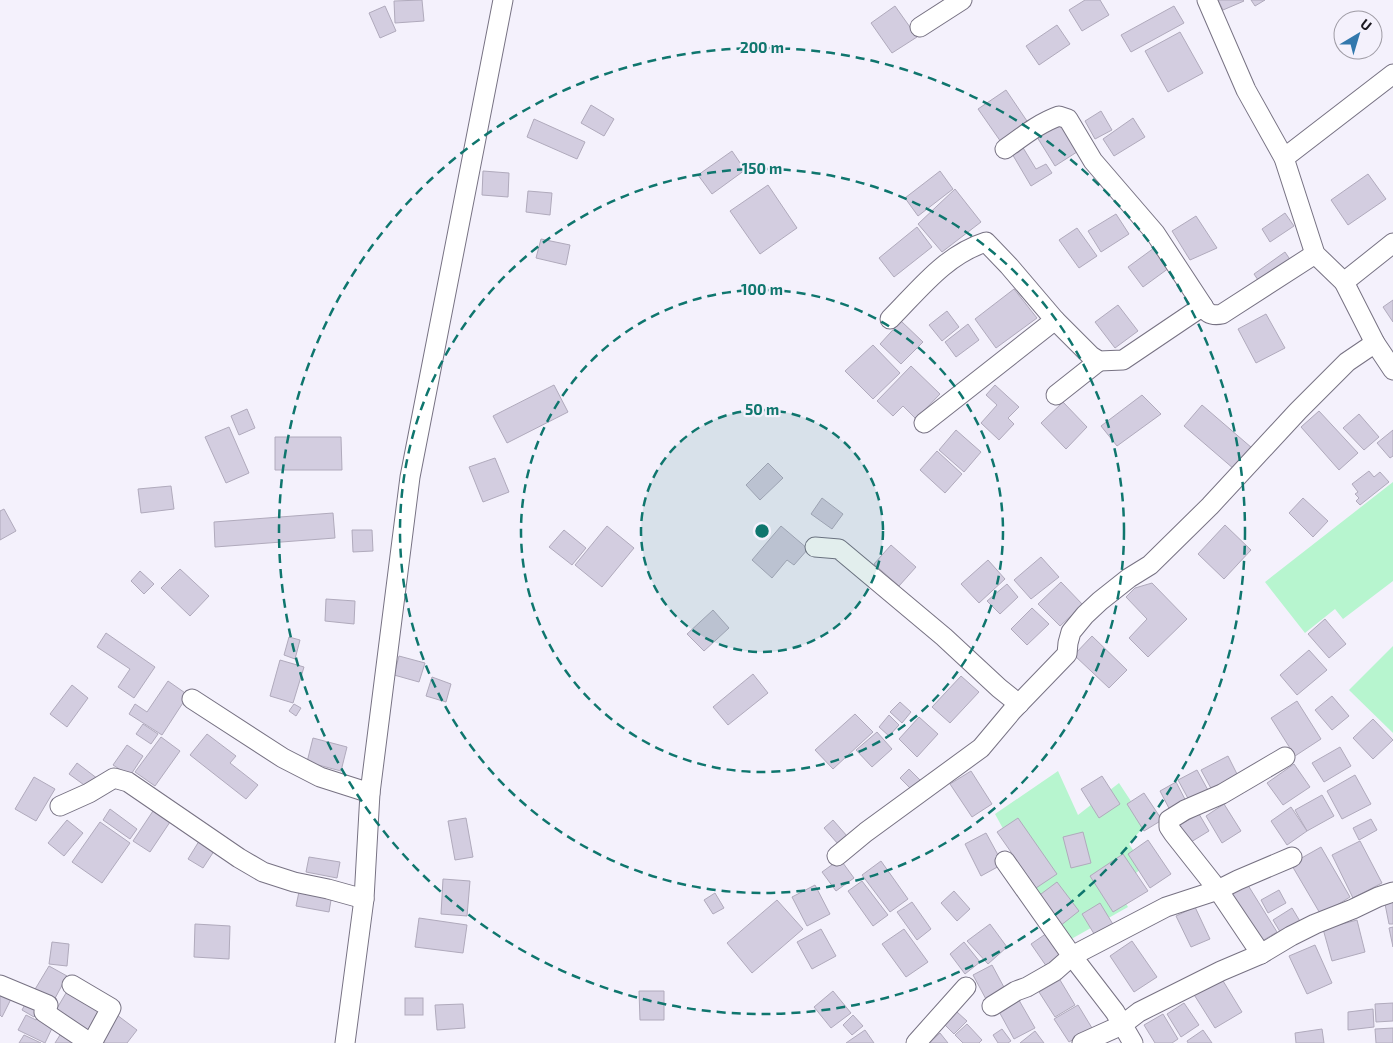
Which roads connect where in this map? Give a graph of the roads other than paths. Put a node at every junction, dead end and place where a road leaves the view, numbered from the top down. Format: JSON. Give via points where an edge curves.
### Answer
{"nodes":[{"id":1,"x":503,"y":0,"type":"edge"},
{"id":2,"x":962,"y":0,"type":"edge"},
{"id":3,"x":1207,"y":0,"type":"edge"},
{"id":4,"x":920,"y":27,"type":"dead end"},
{"id":5,"x":1393,"y":74,"type":"edge"},
{"id":6,"x":1005,"y":149,"type":"dead end"},
{"id":7,"x":1284,"y":158,"type":"junction"},
{"id":8,"x":1393,"y":243,"type":"edge"},
{"id":9,"x":1315,"y":254,"type":"junction"},
{"id":10,"x":1344,"y":282,"type":"junction"},
{"id":11,"x":1202,"y":306,"type":"junction"},
{"id":12,"x":890,"y":319,"type":"dead end"},
{"id":13,"x":1055,"y":320,"type":"junction"},
{"id":14,"x":1375,"y":343,"type":"junction"},
{"id":15,"x":1098,"y":361,"type":"junction"},
{"id":16,"x":1393,"y":370,"type":"edge"},
{"id":17,"x":1056,"y":394,"type":"dead end"},
{"id":18,"x":924,"y":423,"type":"dead end"},
{"id":19,"x":814,"y":547,"type":"dead end"},
{"id":20,"x":192,"y":699,"type":"dead end"},
{"id":21,"x":1018,"y":704,"type":"junction"},
{"id":22,"x":1285,"y":757,"type":"dead end"},
{"id":23,"x":370,"y":793,"type":"junction"},
{"id":24,"x":60,"y":806,"type":"dead end"},
{"id":25,"x":837,"y":856,"type":"dead end"},
{"id":26,"x":1292,"y":857,"type":"dead end"},
{"id":27,"x":1005,"y":861,"type":"dead end"},
{"id":28,"x":1218,"y":890,"type":"junction"},
{"id":29,"x":1393,"y":892,"type":"edge"},
{"id":30,"x":364,"y":899,"type":"junction"},
{"id":31,"x":1261,"y":954,"type":"junction"},
{"id":32,"x":1072,"y":956,"type":"junction"},
{"id":33,"x":0,"y":985,"type":"edge"},
{"id":34,"x":72,"y":985,"type":"dead end"},
{"id":35,"x":966,"y":987,"type":"dead end"},
{"id":36,"x":992,"y":1006,"type":"dead end"},
{"id":37,"x":1122,"y":1025,"type":"junction"},
{"id":38,"x":91,"y":1043,"type":"edge"},
{"id":39,"x":345,"y":1043,"type":"edge"},
{"id":40,"x":916,"y":1043,"type":"edge"},
{"id":41,"x":1082,"y":1043,"type":"edge"},
{"id":42,"x":1134,"y":1043,"type":"edge"}],
"edges":[{"from":1,"to":23,"type":"street","via":[[410,478]]},
{"from":2,"to":4,"type":"street"},
{"from":3,"to":7,"type":"street","via":[[1246,90]]},
{"from":5,"to":7,"type":"street"},
{"from":6,"to":11,"type":"street","via":[[1051,119],[1059,116],[1068,119],[1093,162],[1155,233]]},
{"from":7,"to":9,"type":"street"},
{"from":8,"to":10,"type":"street"},
{"from":9,"to":10,"type":"street"},
{"from":9,"to":11,"type":"street","via":[[1222,314],[1208,314]]},
{"from":10,"to":14,"type":"street"},
{"from":11,"to":15,"type":"street","via":[[1123,360]]},
{"from":12,"to":13,"type":"street","via":[[958,254],[986,242]]},
{"from":13,"to":15,"type":"street"},
{"from":13,"to":18,"type":"street"},
{"from":14,"to":16,"type":"street"},
{"from":14,"to":21,"type":"street","via":[[1347,362],[1150,565],[1085,615],[1071,632],[1067,654]]},
{"from":15,"to":17,"type":"street"},
{"from":19,"to":21,"type":"street","via":[[839,550],[944,637]]},
{"from":20,"to":23,"type":"street","via":[[298,766],[320,777]]},
{"from":21,"to":25,"type":"street","via":[[981,748]]},
{"from":22,"to":28,"type":"street","via":[[1169,820],[1169,827]]},
{"from":23,"to":30,"type":"street"},
{"from":24,"to":30,"type":"street","via":[[114,778],[128,782],[263,872]]},
{"from":26,"to":28,"type":"street"},
{"from":27,"to":32,"type":"street"},
{"from":28,"to":31,"type":"street"},
{"from":28,"to":32,"type":"street","via":[[1166,908]]},
{"from":29,"to":31,"type":"street","via":[[1315,924]]},
{"from":30,"to":39,"type":"street"},
{"from":31,"to":37,"type":"street","via":[[1139,1012]]},
{"from":32,"to":36,"type":"street","via":[[1048,975]]},
{"from":32,"to":37,"type":"street"},
{"from":33,"to":38,"type":"street","via":[[48,1005],[44,1012]]},
{"from":34,"to":38,"type":"street","via":[[112,1008]]},
{"from":35,"to":40,"type":"street"},
{"from":37,"to":41,"type":"street"},
{"from":37,"to":42,"type":"street"}]}
